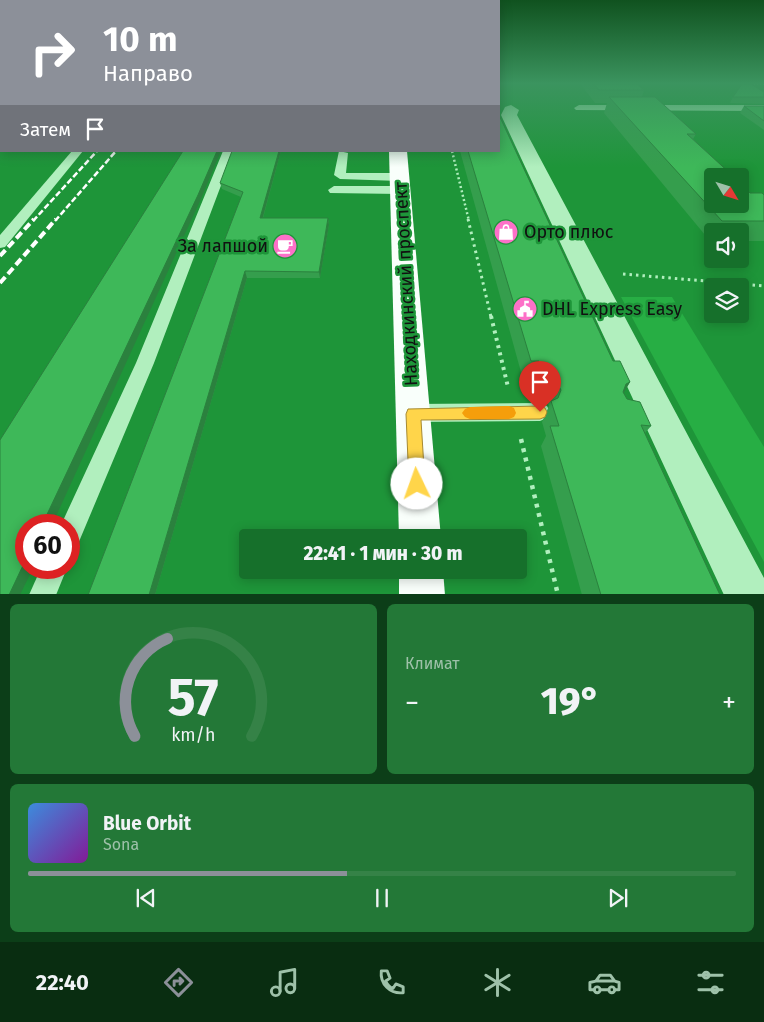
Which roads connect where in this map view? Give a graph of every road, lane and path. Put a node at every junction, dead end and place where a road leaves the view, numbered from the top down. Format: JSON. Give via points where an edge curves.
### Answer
{"nodes":[{"id":1,"x":510,"y":112,"type":"edge"},
{"id":2,"x":660,"y":112,"type":"edge"},
{"id":3,"x":670,"y":120,"type":"edge"},
{"id":4,"x":77,"y":152,"type":"edge"},
{"id":5,"x":229,"y":152,"type":"edge"},
{"id":6,"x":398,"y":152,"type":"edge"},
{"id":7,"x":452,"y":152,"type":"edge"},
{"id":8,"x":343,"y":153,"type":"dead end"},
{"id":9,"x":400,"y":184,"type":"junction"},
{"id":10,"x":334,"y":190,"type":"dead end"},
{"id":11,"x":0,"y":244,"type":"edge"},
{"id":12,"x":587,"y":270,"type":"junction"},
{"id":13,"x":764,"y":286,"type":"edge"},
{"id":14,"x":540,"y":412,"type":"dead end"},
{"id":15,"x":515,"y":413,"type":"junction"},
{"id":16,"x":414,"y":414,"type":"junction"},
{"id":17,"x":78,"y":514,"type":"edge"},
{"id":18,"x":420,"y":529,"type":"edge"},
{"id":19,"x":49,"y":579,"type":"edge"},
{"id":20,"x":421,"y":579,"type":"edge"},
{"id":21,"x":42,"y":594,"type":"edge"},
{"id":22,"x":422,"y":594,"type":"edge"},
{"id":23,"x":558,"y":594,"type":"edge"},
{"id":24,"x":748,"y":594,"type":"edge"}],
"edges":[{"from":1,"to":12,"type":"street","via":[[509,116]]},
{"from":2,"to":3,"type":"lane"},
{"from":4,"to":11,"type":"lane"},
{"from":5,"to":17,"type":"lane","via":[[145,363]]},
{"from":6,"to":9,"type":"main road","name":"Находкинский проспект"},
{"from":7,"to":15,"type":"path"},
{"from":8,"to":9,"type":"lane","via":[[340,175]]},
{"from":9,"to":10,"type":"lane"},
{"from":9,"to":16,"type":"main road","name":"Находкинский проспект"},
{"from":12,"to":13,"type":"path"},
{"from":12,"to":24,"type":"street","via":[[645,411]]},
{"from":14,"to":15,"type":"lane"},
{"from":15,"to":16,"type":"lane"},
{"from":15,"to":23,"type":"path"},
{"from":16,"to":18,"type":"main road","name":"Находкинский проспект"},
{"from":19,"to":21,"type":"lane"},
{"from":20,"to":22,"type":"main road"}]}
